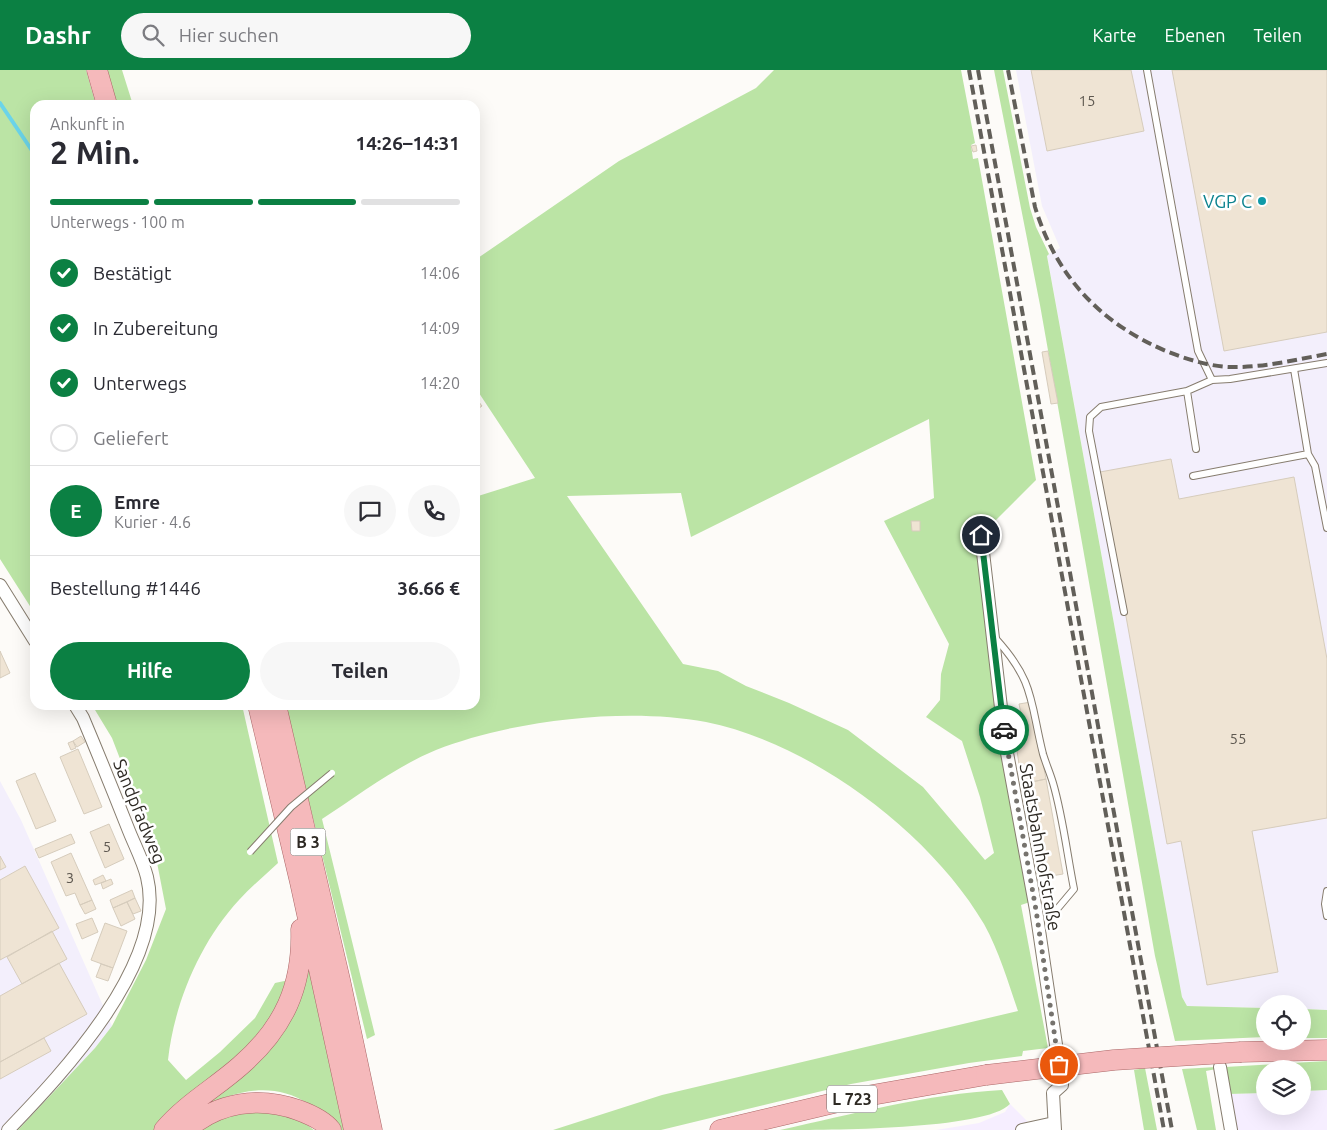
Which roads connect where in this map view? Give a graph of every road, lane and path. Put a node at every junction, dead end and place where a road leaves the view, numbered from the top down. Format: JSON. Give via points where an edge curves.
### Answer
{"nodes":[{"id":1,"x":97,"y":70,"type":"edge"},
{"id":2,"x":1147,"y":70,"type":"edge"},
{"id":3,"x":106,"y":100,"type":"edge"},
{"id":4,"x":1327,"y":363,"type":"edge"},
{"id":5,"x":1294,"y":369,"type":"junction"},
{"id":6,"x":1212,"y":380,"type":"junction"},
{"id":7,"x":1187,"y":391,"type":"junction"},
{"id":8,"x":1196,"y":449,"type":"dead end"},
{"id":9,"x":1308,"y":454,"type":"junction"},
{"id":10,"x":1194,"y":476,"type":"dead end"},
{"id":11,"x":1327,"y":528,"type":"edge"},
{"id":12,"x":981,"y":535,"type":"dead end"},
{"id":13,"x":0,"y":585,"type":"edge"},
{"id":14,"x":1124,"y":612,"type":"dead end"},
{"id":15,"x":30,"y":633,"type":"edge"},
{"id":16,"x":991,"y":634,"type":"junction"},
{"id":17,"x":78,"y":710,"type":"edge"},
{"id":18,"x":259,"y":710,"type":"edge"},
{"id":19,"x":277,"y":710,"type":"edge"},
{"id":20,"x":332,"y":773,"type":"dead end"},
{"id":21,"x":298,"y":801,"type":"junction"},
{"id":22,"x":250,"y":852,"type":"dead end"},
{"id":23,"x":300,"y":882,"type":"junction"},
{"id":24,"x":1327,"y":891,"type":"edge"},
{"id":25,"x":1058,"y":908,"type":"dead end"},
{"id":26,"x":1327,"y":916,"type":"edge"},
{"id":27,"x":1327,"y":1050,"type":"edge"},
{"id":28,"x":1220,"y":1067,"type":"dead end"},
{"id":29,"x":1055,"y":1126,"type":"edge"},
{"id":30,"x":8,"y":1130,"type":"edge"},
{"id":31,"x":164,"y":1130,"type":"edge"},
{"id":32,"x":186,"y":1130,"type":"edge"},
{"id":33,"x":331,"y":1130,"type":"edge"},
{"id":34,"x":354,"y":1130,"type":"edge"},
{"id":35,"x":372,"y":1130,"type":"edge"},
{"id":36,"x":720,"y":1130,"type":"edge"},
{"id":37,"x":1022,"y":1130,"type":"edge"},
{"id":38,"x":1231,"y":1130,"type":"edge"}],
"edges":[{"from":1,"to":3,"type":"main road"},
{"from":2,"to":6,"type":"lane","via":[[1198,351]]},
{"from":4,"to":5,"type":"lane"},
{"from":5,"to":6,"type":"lane"},
{"from":5,"to":9,"type":"lane"},
{"from":6,"to":7,"type":"lane"},
{"from":7,"to":8,"type":"lane"},
{"from":7,"to":14,"type":"lane","via":[[1101,407],[1090,417],[1089,431]]},
{"from":9,"to":10,"type":"lane"},
{"from":9,"to":11,"type":"lane","via":[[1315,466]]},
{"from":12,"to":16,"type":"street","name":"Staatsbahnhofstraße"},
{"from":13,"to":15,"type":"street"},
{"from":16,"to":25,"type":"lane","via":[[1023,674],[1054,784],[1074,889]]},
{"from":16,"to":29,"type":"street","name":"Staatsbahnhofstraße","via":[[1005,742],[1036,910],[1062,1084],[1053,1093]]},
{"from":17,"to":30,"type":"street","name":"Sandpfadweg","via":[[147,877],[150,916],[131,972],[104,1019],[54,1082]]},
{"from":18,"to":23,"type":"main road","number":"B 3"},
{"from":19,"to":21,"type":"main road","number":"B 3"},
{"from":20,"to":21,"type":"lane","bridge":true},
{"from":21,"to":22,"type":"lane","bridge":true},
{"from":21,"to":35,"type":"main road","number":"B 3"},
{"from":23,"to":31,"type":"main road","via":[[302,954],[288,1008],[259,1048],[177,1115]]},
{"from":23,"to":34,"type":"main road","number":"B 3"},
{"from":24,"to":26,"type":"lane"},
{"from":27,"to":36,"type":"main road","number":"L 723","bridge":true,"via":[[1114,1060],[986,1075],[855,1098]]},
{"from":28,"to":38,"type":"street"},
{"from":29,"to":37,"type":"street"},
{"from":32,"to":33,"type":"main road","via":[[219,1109],[249,1101],[290,1107],[306,1113]]}]}
